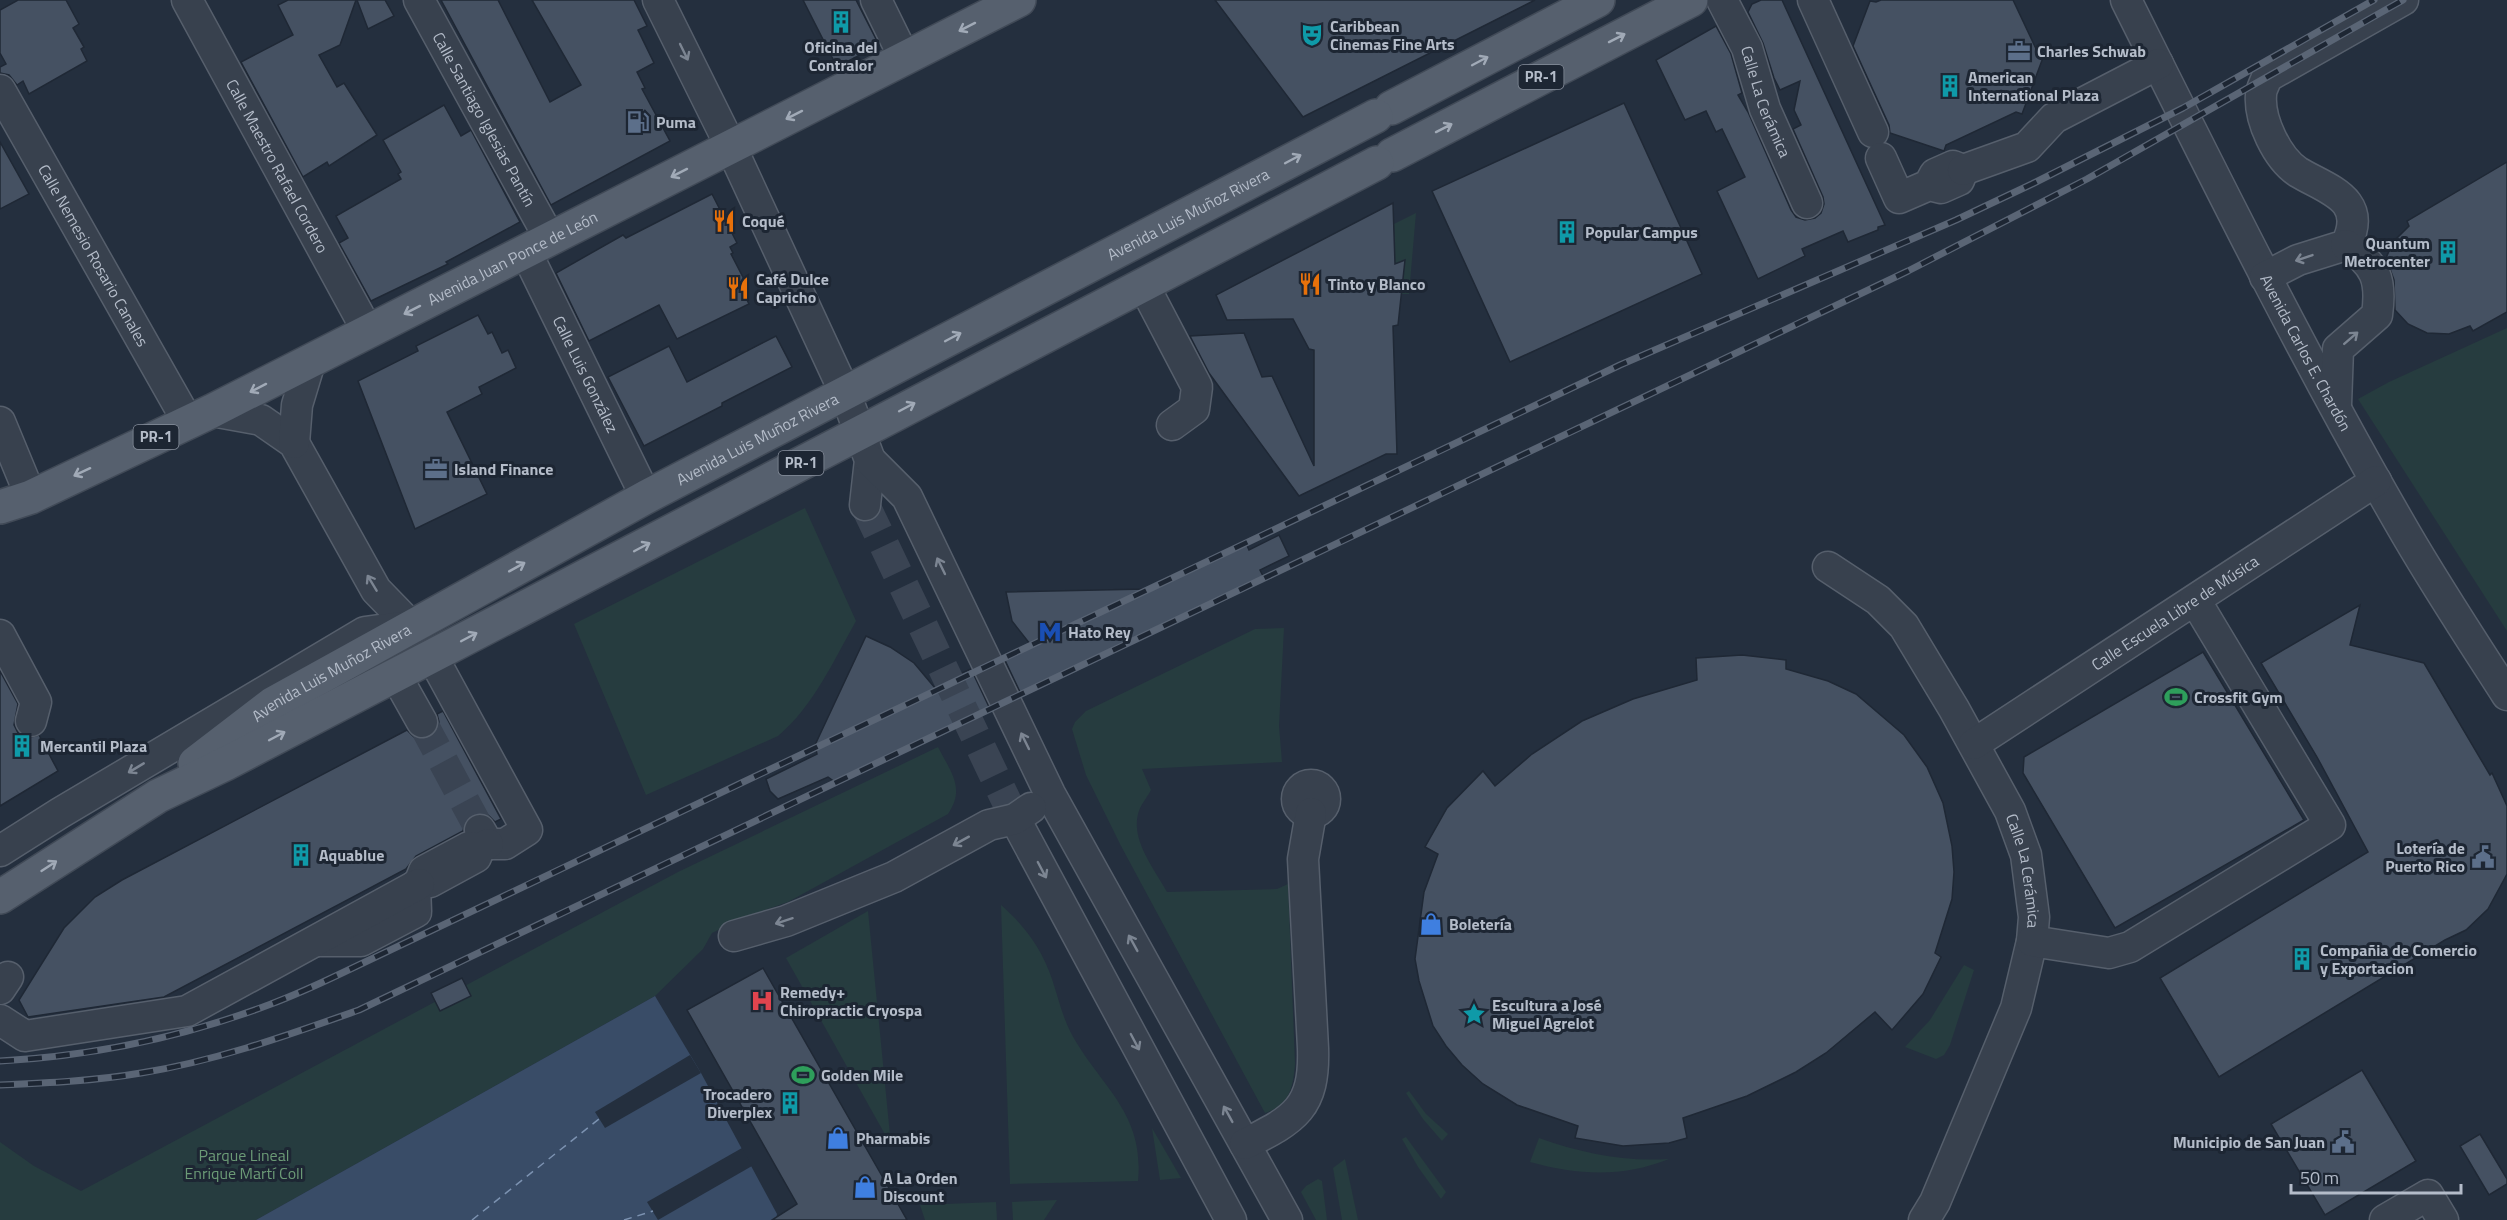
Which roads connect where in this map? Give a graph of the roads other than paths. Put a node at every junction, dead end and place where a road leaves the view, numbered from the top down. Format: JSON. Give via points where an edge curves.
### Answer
{"nodes":[{"id":1,"x":187,"y":0,"type":"edge"},
{"id":2,"x":419,"y":0,"type":"edge"},
{"id":3,"x":658,"y":0,"type":"edge"},
{"id":4,"x":876,"y":0,"type":"edge"},
{"id":5,"x":1020,"y":0,"type":"edge"},
{"id":6,"x":1598,"y":0,"type":"edge"},
{"id":7,"x":1691,"y":0,"type":"edge"},
{"id":8,"x":1722,"y":0,"type":"edge"},
{"id":9,"x":1813,"y":0,"type":"edge"},
{"id":10,"x":2126,"y":0,"type":"edge"},
{"id":11,"x":2403,"y":0,"type":"edge"},
{"id":12,"x":905,"y":59,"type":"junction"},
{"id":13,"x":2158,"y":64,"type":"junction"},
{"id":14,"x":0,"y":90,"type":"edge"},
{"id":15,"x":731,"y":147,"type":"junction"},
{"id":16,"x":1807,"y":203,"type":"dead end"},
{"id":17,"x":538,"y":245,"type":"junction"},
{"id":18,"x":2346,"y":245,"type":"junction"},
{"id":19,"x":2265,"y":277,"type":"junction"},
{"id":20,"x":1143,"y":284,"type":"junction"},
{"id":21,"x":368,"y":332,"type":"junction"},
{"id":22,"x":310,"y":362,"type":"junction"},
{"id":23,"x":845,"y":393,"type":"junction"},
{"id":24,"x":2336,"y":409,"type":"junction"},
{"id":25,"x":200,"y":417,"type":"junction"},
{"id":26,"x":0,"y":422,"type":"edge"},
{"id":27,"x":1172,"y":425,"type":"dead end"},
{"id":28,"x":294,"y":443,"type":"junction"},
{"id":29,"x":865,"y":446,"type":"junction"},
{"id":30,"x":2376,"y":481,"type":"junction"},
{"id":31,"x":31,"y":497,"type":"junction"},
{"id":32,"x":646,"y":497,"type":"junction"},
{"id":33,"x":865,"y":505,"type":"tunnel mouth"},
{"id":34,"x":0,"y":507,"type":"edge"},
{"id":35,"x":1828,"y":567,"type":"dead end"},
{"id":36,"x":2195,"y":600,"type":"junction"},
{"id":37,"x":411,"y":626,"type":"junction"},
{"id":38,"x":0,"y":635,"type":"edge"},
{"id":39,"x":432,"y":656,"type":"junction"},
{"id":40,"x":395,"y":674,"type":"junction"},
{"id":41,"x":2507,"y":695,"type":"edge"},
{"id":42,"x":32,"y":721,"type":"dead end"},
{"id":43,"x":422,"y":722,"type":"tunnel mouth"},
{"id":44,"x":1974,"y":744,"type":"junction"},
{"id":45,"x":215,"y":746,"type":"junction"},
{"id":46,"x":1050,"y":794,"type":"junction"},
{"id":47,"x":1311,"y":813,"type":"dead end"},
{"id":48,"x":1015,"y":819,"type":"junction"},
{"id":49,"x":483,"y":842,"type":"junction"},
{"id":50,"x":0,"y":851,"type":"edge"},
{"id":51,"x":417,"y":885,"type":"junction"},
{"id":52,"x":0,"y":897,"type":"edge"},
{"id":53,"x":734,"y":936,"type":"dead end"},
{"id":54,"x":2032,"y":941,"type":"junction"},
{"id":55,"x":0,"y":1020,"type":"edge"},
{"id":56,"x":1245,"y":1144,"type":"junction"},
{"id":57,"x":1231,"y":1220,"type":"edge"},
{"id":58,"x":1287,"y":1220,"type":"edge"},
{"id":59,"x":1924,"y":1220,"type":"edge"},
{"id":60,"x":2385,"y":1220,"type":"edge"},
{"id":61,"x":2443,"y":1220,"type":"edge"}],
"edges":[{"from":1,"to":21,"type":"street","name":"Calle Maestro Rafael Cordero"},
{"from":2,"to":17,"type":"street","name":"Calle Santiago Iglesias Pantín"},
{"from":3,"to":15,"type":"street","one_way":true},
{"from":4,"to":12,"type":"street"},
{"from":5,"to":12,"type":"main road","name":"Avenida Juan Ponce de León","number":"PR-1","one_way":true},
{"from":23,"to":6,"type":"main road","name":"Avenida Luis Muñoz Rivera","number":"PR-1","one_way":true},
{"from":20,"to":7,"type":"main road","name":"Avenida Luis Muñoz Rivera","number":"PR-1","one_way":true},
{"from":8,"to":16,"type":"street","name":"Calle La Cerámica","via":[[1747,48],[1765,109]]},
{"from":9,"to":13,"type":"street","via":[[1899,198],[1929,185],[1941,188],[1959,180],[1964,170],[2026,147],[2054,118]]},
{"from":10,"to":13,"type":"street","name":"Avenida Carlos E. Chardón"},
{"from":11,"to":18,"type":"street","via":[[2267,77],[2260,93],[2270,136],[2286,161],[2345,199],[2352,216]]},
{"from":12,"to":15,"type":"main road","name":"Avenida Juan Ponce de León","number":"PR-1","one_way":true},
{"from":13,"to":19,"type":"street","name":"Avenida Carlos E. Chardón"},
{"from":14,"to":25,"type":"street","name":"Calle Nemesio Rosario Canales"},
{"from":15,"to":17,"type":"main road","name":"Avenida Juan Ponce de León","number":"PR-1","one_way":true},
{"from":15,"to":23,"type":"street"},
{"from":17,"to":21,"type":"main road","name":"Avenida Juan Ponce de León","number":"PR-1","one_way":true},
{"from":17,"to":32,"type":"street","name":"Calle Luis González"},
{"from":18,"to":19,"type":"street","one_way":true,"via":[[2298,260]]},
{"from":24,"to":18,"type":"street","one_way":true,"via":[[2338,349],[2377,315],[2380,291],[2369,262]]},
{"from":19,"to":24,"type":"street","name":"Avenida Carlos E. Chardón"},
{"from":20,"to":27,"type":"street","via":[[1197,387],[1194,409]]},
{"from":29,"to":20,"type":"main road","name":"Avenida Luis Muñoz Rivera","number":"PR-1","one_way":true},
{"from":21,"to":22,"type":"main road","name":"Avenida Juan Ponce de León","number":"PR-1"},
{"from":22,"to":25,"type":"main road","name":"Avenida Juan Ponce de León","number":"PR-1","one_way":true},
{"from":22,"to":28,"type":"street","via":[[297,405]]},
{"from":23,"to":29,"type":"street"},
{"from":23,"to":32,"type":"main road","name":"Avenida Luis Muñoz Rivera","number":"PR-1"},
{"from":24,"to":30,"type":"street","name":"Avenida Carlos E. Chardón"},
{"from":25,"to":28,"type":"street","via":[[261,420]]},
{"from":25,"to":31,"type":"main road","name":"Avenida Juan Ponce de León","number":"PR-1","one_way":true},
{"from":26,"to":31,"type":"street"},
{"from":37,"to":28,"type":"street","one_way":true,"via":[[376,590]]},
{"from":29,"to":33,"type":"street"},
{"from":39,"to":29,"type":"main road","name":"Avenida Luis Muñoz Rivera","number":"PR-1","one_way":true},
{"from":46,"to":29,"type":"street","one_way":true,"via":[[908,497]]},
{"from":30,"to":36,"type":"street","name":"Calle Escuela Libre de Música"},
{"from":30,"to":41,"type":"street","name":"Avenida Carlos E. Chardón"},
{"from":31,"to":34,"type":"main road","name":"Avenida Juan Ponce de León","number":"PR-1"},
{"from":37,"to":32,"type":"main road","name":"Avenida Luis Muñoz Rivera","number":"PR-1","one_way":true},
{"from":35,"to":44,"type":"street","name":"Calle La Cerámica","via":[[1878,600],[1904,626]]},
{"from":36,"to":44,"type":"street","name":"Calle Escuela Libre de Música"},
{"from":36,"to":54,"type":"street","via":[[2330,825],[2130,947],[2109,952]]},
{"from":37,"to":45,"type":"main road","name":"Avenida Luis Muñoz Rivera","number":"PR-1","via":[[272,704]]},
{"from":38,"to":42,"type":"street","via":[[36,702]]},
{"from":39,"to":40,"type":"main road","name":"Avenida Luis Muñoz Rivera","number":"PR-1"},
{"from":39,"to":49,"type":"street","via":[[527,830],[505,844]]},
{"from":40,"to":43,"type":"street"},
{"from":45,"to":40,"type":"main road","name":"Avenida Luis Muñoz Rivera","number":"PR-1","one_way":true},
{"from":44,"to":54,"type":"street","name":"Calle La Cerámica","via":[[2010,811],[2026,855],[2034,917]]},
{"from":45,"to":50,"type":"street","one_way":true},
{"from":52,"to":45,"type":"main road","name":"Avenida Luis Muñoz Rivera","number":"PR-1","one_way":true,"via":[[158,796]]},
{"from":46,"to":48,"type":"street"},
{"from":56,"to":46,"type":"street","one_way":true},
{"from":47,"to":56,"type":"street","via":[[1303,859],[1313,1048],[1311,1090],[1299,1110],[1285,1122]]},
{"from":48,"to":53,"type":"street","one_way":true,"via":[[989,825],[894,877],[786,921]]},
{"from":48,"to":57,"type":"street","one_way":true},
{"from":49,"to":51,"type":"street","via":[[424,871]]},
{"from":49,"to":51,"type":"street","via":[[476,857]]},
{"from":51,"to":55,"type":"street","via":[[187,1011],[25,1036]]},
{"from":54,"to":59,"type":"street","name":"Calle La Cerámica","via":[[2016,1008]]},
{"from":56,"to":58,"type":"street"},
{"from":60,"to":61,"type":"street","via":[[2428,1195]]}]}
